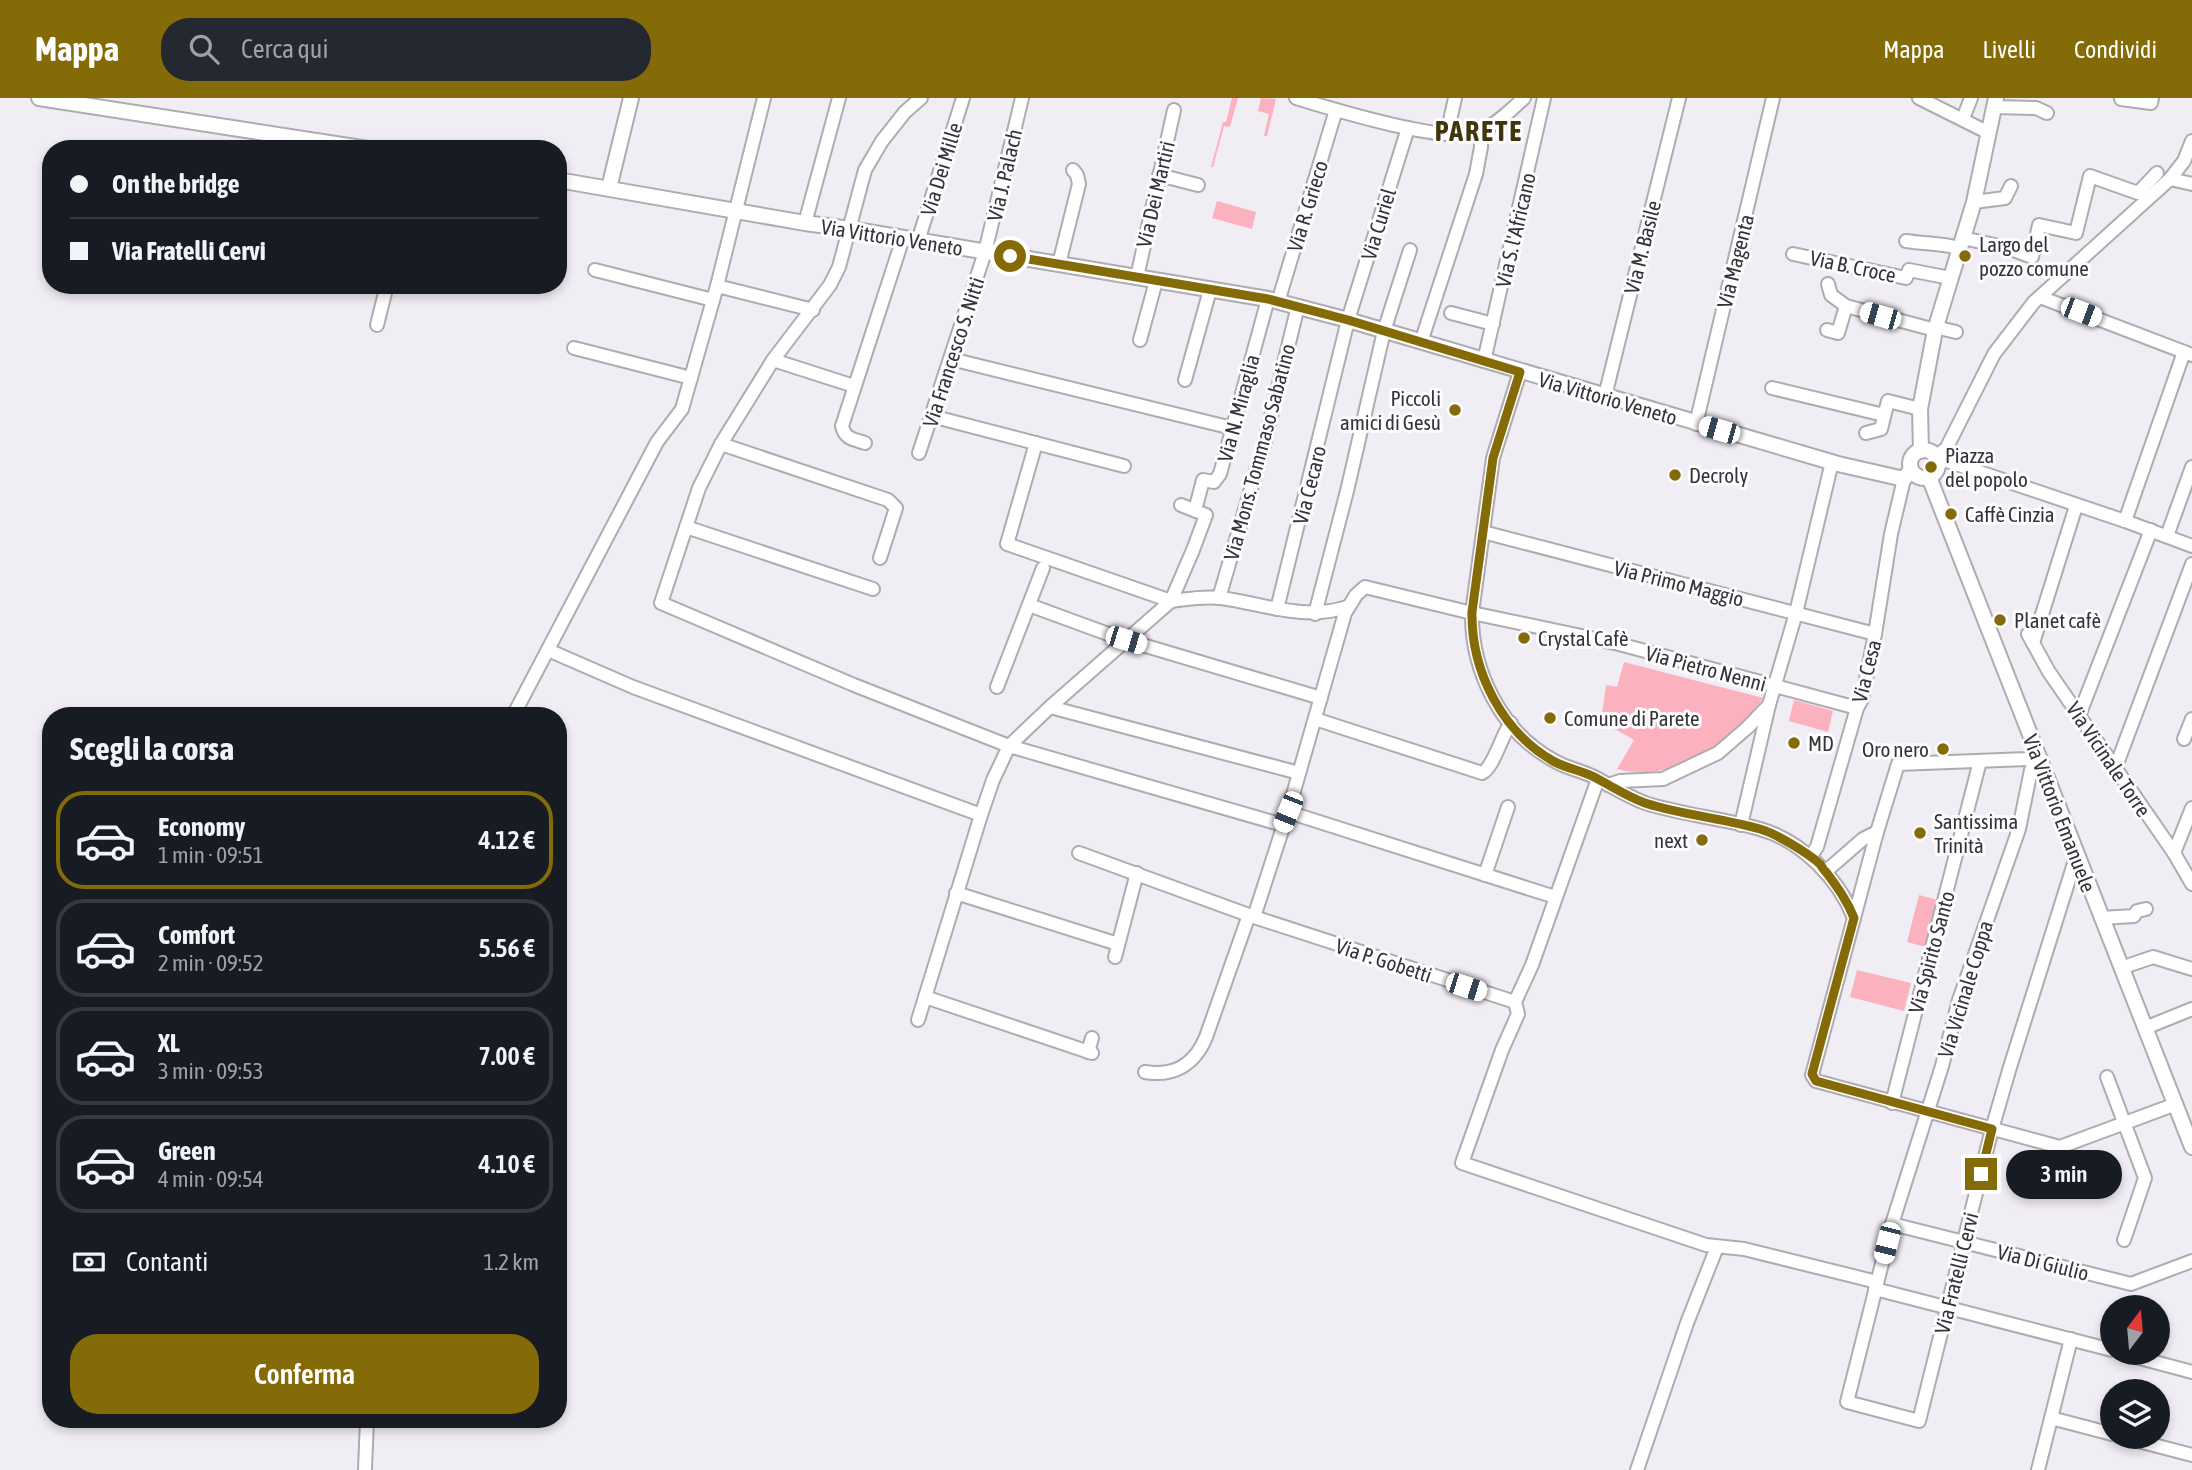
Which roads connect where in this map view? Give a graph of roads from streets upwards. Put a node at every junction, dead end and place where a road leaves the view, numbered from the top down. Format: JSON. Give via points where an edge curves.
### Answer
{"nodes":[{"id":1,"x":39,"y":98,"type":"edge"},
{"id":2,"x":631,"y":98,"type":"edge"},
{"id":3,"x":764,"y":98,"type":"edge"},
{"id":4,"x":921,"y":98,"type":"edge"},
{"id":5,"x":963,"y":98,"type":"edge"},
{"id":6,"x":1022,"y":98,"type":"edge"},
{"id":7,"x":1297,"y":98,"type":"edge"},
{"id":8,"x":1455,"y":98,"type":"edge"},
{"id":9,"x":1524,"y":98,"type":"edge"},
{"id":10,"x":1545,"y":98,"type":"edge"},
{"id":11,"x":1679,"y":98,"type":"edge"},
{"id":12,"x":1773,"y":98,"type":"edge"},
{"id":13,"x":1919,"y":98,"type":"edge"},
{"id":14,"x":1971,"y":98,"type":"edge"},
{"id":15,"x":2152,"y":98,"type":"edge"},
{"id":16,"x":835,"y":99,"type":"edge"},
{"id":17,"x":2121,"y":99,"type":"edge"},
{"id":18,"x":1995,"y":102,"type":"edge"},
{"id":19,"x":2042,"y":108,"type":"dead end"},
{"id":20,"x":1174,"y":110,"type":"dead end"},
{"id":21,"x":1336,"y":110,"type":"junction"},
{"id":22,"x":1963,"y":119,"type":"junction"},
{"id":23,"x":1408,"y":128,"type":"junction"},
{"id":24,"x":1481,"y":131,"type":"junction"},
{"id":25,"x":1987,"y":132,"type":"junction"},
{"id":26,"x":1447,"y":134,"type":"junction"},
{"id":27,"x":310,"y":140,"type":"edge"},
{"id":28,"x":2192,"y":141,"type":"edge"},
{"id":29,"x":2184,"y":161,"type":"junction"},
{"id":30,"x":1073,"y":170,"type":"dead end"},
{"id":31,"x":2157,"y":173,"type":"dead end"},
{"id":32,"x":1159,"y":175,"type":"junction"},
{"id":33,"x":2192,"y":177,"type":"edge"},
{"id":34,"x":2171,"y":180,"type":"junction"},
{"id":35,"x":567,"y":181,"type":"edge"},
{"id":36,"x":2192,"y":184,"type":"edge"},
{"id":37,"x":1198,"y":186,"type":"dead end"},
{"id":38,"x":2011,"y":186,"type":"dead end"},
{"id":39,"x":609,"y":188,"type":"junction"},
{"id":40,"x":1974,"y":202,"type":"junction"},
{"id":41,"x":736,"y":211,"type":"junction"},
{"id":42,"x":805,"y":223,"type":"junction"},
{"id":43,"x":850,"y":229,"type":"junction"},
{"id":44,"x":903,"y":238,"type":"junction"},
{"id":45,"x":918,"y":241,"type":"junction"},
{"id":46,"x":1906,"y":241,"type":"dead end"},
{"id":47,"x":1961,"y":243,"type":"junction"},
{"id":48,"x":1410,"y":250,"type":"dead end"},
{"id":49,"x":985,"y":252,"type":"junction"},
{"id":50,"x":1793,"y":254,"type":"dead end"},
{"id":51,"x":1059,"y":264,"type":"junction"},
{"id":52,"x":595,"y":270,"type":"dead end"},
{"id":53,"x":1137,"y":277,"type":"junction"},
{"id":54,"x":1950,"y":278,"type":"junction"},
{"id":55,"x":1156,"y":281,"type":"junction"},
{"id":56,"x":2057,"y":282,"type":"junction"},
{"id":57,"x":1828,"y":284,"type":"dead end"},
{"id":58,"x":717,"y":286,"type":"junction"},
{"id":59,"x":1210,"y":290,"type":"junction"},
{"id":60,"x":385,"y":294,"type":"edge"},
{"id":61,"x":2040,"y":296,"type":"junction"},
{"id":62,"x":713,"y":300,"type":"junction"},
{"id":63,"x":1273,"y":300,"type":"junction"},
{"id":64,"x":1298,"y":306,"type":"junction"},
{"id":65,"x":1846,"y":306,"type":"junction"},
{"id":66,"x":813,"y":310,"type":"junction"},
{"id":67,"x":1451,"y":313,"type":"dead end"},
{"id":68,"x":1348,"y":320,"type":"junction"},
{"id":69,"x":1493,"y":324,"type":"junction"},
{"id":70,"x":377,"y":326,"type":"dead end"},
{"id":71,"x":2121,"y":327,"type":"junction"},
{"id":72,"x":1935,"y":328,"type":"junction"},
{"id":73,"x":1827,"y":330,"type":"dead end"},
{"id":74,"x":1384,"y":331,"type":"junction"},
{"id":75,"x":1956,"y":332,"type":"dead end"},
{"id":76,"x":1140,"y":340,"type":"dead end"},
{"id":77,"x":1421,"y":340,"type":"junction"},
{"id":78,"x":574,"y":348,"type":"dead end"},
{"id":79,"x":2188,"y":353,"type":"edge"},
{"id":80,"x":951,"y":359,"type":"junction"},
{"id":81,"x":773,"y":360,"type":"junction"},
{"id":82,"x":1484,"y":361,"type":"junction"},
{"id":83,"x":1520,"y":372,"type":"junction"},
{"id":84,"x":691,"y":378,"type":"junction"},
{"id":85,"x":1185,"y":380,"type":"dead end"},
{"id":86,"x":854,"y":386,"type":"junction"},
{"id":87,"x":1772,"y":388,"type":"dead end"},
{"id":88,"x":1605,"y":396,"type":"junction"},
{"id":89,"x":1920,"y":410,"type":"junction"},
{"id":90,"x":1884,"y":415,"type":"junction"},
{"id":91,"x":939,"y":418,"type":"dead end"},
{"id":92,"x":1696,"y":424,"type":"junction"},
{"id":93,"x":1232,"y":428,"type":"junction"},
{"id":94,"x":1866,"y":433,"type":"dead end"},
{"id":95,"x":865,"y":443,"type":"dead end"},
{"id":96,"x":1036,"y":443,"type":"junction"},
{"id":97,"x":721,"y":444,"type":"junction"},
{"id":98,"x":919,"y":453,"type":"dead end"},
{"id":99,"x":1931,"y":456,"type":"junction"},
{"id":100,"x":1832,"y":462,"type":"junction"},
{"id":101,"x":1124,"y":466,"type":"dead end"},
{"id":102,"x":2192,"y":467,"type":"edge"},
{"id":103,"x":1908,"y":474,"type":"junction"},
{"id":104,"x":1929,"y":477,"type":"junction"},
{"id":105,"x":1197,"y":503,"type":"dead end"},
{"id":106,"x":1181,"y":505,"type":"dead end"},
{"id":107,"x":2076,"y":506,"type":"junction"},
{"id":108,"x":2125,"y":521,"type":"junction"},
{"id":109,"x":686,"y":527,"type":"junction"},
{"id":110,"x":2151,"y":530,"type":"junction"},
{"id":111,"x":1483,"y":532,"type":"junction"},
{"id":112,"x":2167,"y":536,"type":"junction"},
{"id":113,"x":2192,"y":546,"type":"edge"},
{"id":114,"x":880,"y":558,"type":"dead end"},
{"id":115,"x":2192,"y":564,"type":"edge"},
{"id":116,"x":1043,"y":568,"type":"dead end"},
{"id":117,"x":873,"y":589,"type":"dead end"},
{"id":118,"x":1219,"y":598,"type":"junction"},
{"id":119,"x":1171,"y":601,"type":"junction"},
{"id":120,"x":1029,"y":605,"type":"junction"},
{"id":121,"x":1347,"y":607,"type":"junction"},
{"id":122,"x":1277,"y":609,"type":"junction"},
{"id":123,"x":1472,"y":612,"type":"junction"},
{"id":124,"x":1796,"y":613,"type":"junction"},
{"id":125,"x":1315,"y":614,"type":"junction"},
{"id":126,"x":1875,"y":634,"type":"junction"},
{"id":127,"x":1126,"y":640,"type":"junction"},
{"id":128,"x":548,"y":650,"type":"junction"},
{"id":129,"x":998,"y":687,"type":"dead end"},
{"id":130,"x":1775,"y":687,"type":"junction"},
{"id":131,"x":1321,"y":698,"type":"junction"},
{"id":132,"x":1769,"y":705,"type":"junction"},
{"id":133,"x":518,"y":707,"type":"edge"},
{"id":134,"x":1050,"y":707,"type":"junction"},
{"id":135,"x":1857,"y":708,"type":"junction"},
{"id":136,"x":2080,"y":713,"type":"junction"},
{"id":137,"x":1315,"y":719,"type":"junction"},
{"id":138,"x":2192,"y":719,"type":"edge"},
{"id":139,"x":1511,"y":723,"type":"junction"},
{"id":140,"x":2184,"y":739,"type":"dead end"},
{"id":141,"x":1009,"y":746,"type":"junction"},
{"id":142,"x":2038,"y":755,"type":"junction"},
{"id":143,"x":1980,"y":761,"type":"junction"},
{"id":144,"x":2115,"y":769,"type":"junction"},
{"id":145,"x":1299,"y":773,"type":"junction"},
{"id":146,"x":1603,"y":782,"type":"junction"},
{"id":147,"x":1508,"y":807,"type":"dead end"},
{"id":148,"x":2192,"y":808,"type":"edge"},
{"id":149,"x":1288,"y":812,"type":"junction"},
{"id":150,"x":981,"y":815,"type":"junction"},
{"id":151,"x":1283,"y":825,"type":"junction"},
{"id":152,"x":1741,"y":825,"type":"junction"},
{"id":153,"x":1877,"y":832,"type":"junction"},
{"id":154,"x":1079,"y":853,"type":"dead end"},
{"id":155,"x":2174,"y":853,"type":"junction"},
{"id":156,"x":2077,"y":855,"type":"junction"},
{"id":157,"x":1810,"y":858,"type":"junction"},
{"id":158,"x":1825,"y":872,"type":"junction"},
{"id":159,"x":1137,"y":873,"type":"junction"},
{"id":160,"x":1485,"y":875,"type":"junction"},
{"id":161,"x":2192,"y":884,"type":"edge"},
{"id":162,"x":956,"y":893,"type":"junction"},
{"id":163,"x":1555,"y":897,"type":"junction"},
{"id":164,"x":2146,"y":909,"type":"dead end"},
{"id":165,"x":1251,"y":916,"type":"junction"},
{"id":166,"x":1854,"y":918,"type":"junction"},
{"id":167,"x":2101,"y":918,"type":"junction"},
{"id":168,"x":2121,"y":968,"type":"junction"},
{"id":169,"x":2192,"y":969,"type":"edge"},
{"id":170,"x":925,"y":997,"type":"junction"},
{"id":171,"x":1515,"y":1002,"type":"junction"},
{"id":172,"x":2192,"y":1009,"type":"edge"},
{"id":173,"x":918,"y":1020,"type":"dead end"},
{"id":174,"x":2145,"y":1028,"type":"junction"},
{"id":175,"x":1092,"y":1038,"type":"dead end"},
{"id":176,"x":1145,"y":1072,"type":"dead end"},
{"id":177,"x":2107,"y":1077,"type":"dead end"},
{"id":178,"x":1892,"y":1103,"type":"junction"},
{"id":179,"x":2176,"y":1104,"type":"junction"},
{"id":180,"x":1926,"y":1112,"type":"junction"},
{"id":181,"x":2124,"y":1122,"type":"junction"},
{"id":182,"x":1992,"y":1129,"type":"junction"},
{"id":183,"x":2192,"y":1145,"type":"edge"},
{"id":184,"x":1892,"y":1224,"type":"junction"},
{"id":185,"x":2124,"y":1240,"type":"dead end"},
{"id":186,"x":1964,"y":1242,"type":"junction"},
{"id":187,"x":1717,"y":1247,"type":"junction"},
{"id":188,"x":2192,"y":1261,"type":"edge"},
{"id":189,"x":1876,"y":1285,"type":"junction"},
{"id":190,"x":1947,"y":1307,"type":"junction"},
{"id":191,"x":2071,"y":1339,"type":"junction"},
{"id":192,"x":2100,"y":1347,"type":"edge"},
{"id":193,"x":2166,"y":1365,"type":"edge"},
{"id":194,"x":2192,"y":1372,"type":"edge"},
{"id":195,"x":1847,"y":1402,"type":"joint"},
{"id":196,"x":2051,"y":1418,"type":"junction"},
{"id":197,"x":367,"y":1428,"type":"edge"},
{"id":198,"x":2100,"y":1431,"type":"edge"},
{"id":199,"x":2169,"y":1449,"type":"edge"},
{"id":200,"x":2192,"y":1455,"type":"edge"},
{"id":201,"x":365,"y":1470,"type":"edge"},
{"id":202,"x":1637,"y":1470,"type":"edge"},
{"id":203,"x":2038,"y":1470,"type":"edge"}],
"edges":[{"from":1,"to":27,"type":"street"},
{"from":2,"to":39,"type":"street"},
{"from":3,"to":41,"type":"street"},
{"from":4,"to":43,"type":"street","via":[[881,141],[865,170]]},
{"from":5,"to":45,"type":"street","name":"Via Dei Mille"},
{"from":6,"to":49,"type":"street","name":"Via J. Palach"},
{"from":7,"to":21,"type":"street"},
{"from":8,"to":26,"type":"street"},
{"from":9,"to":24,"type":"street"},
{"from":10,"to":69,"type":"street","name":"Via S. l'Africano"},
{"from":11,"to":88,"type":"street","name":"Via M. Basile"},
{"from":12,"to":92,"type":"street","name":"Via Magenta"},
{"from":13,"to":22,"type":"street"},
{"from":14,"to":22,"type":"street"},
{"from":15,"to":17,"type":"street","via":[[2151,103]]},
{"from":16,"to":42,"type":"street"},
{"from":18,"to":19,"type":"street"},
{"from":18,"to":25,"type":"street"},
{"from":20,"to":32,"type":"street","name":"Via Dei Martiri"},
{"from":21,"to":23,"type":"street"},
{"from":21,"to":63,"type":"street","name":"Via R. Grieco"},
{"from":22,"to":25,"type":"street"},
{"from":23,"to":26,"type":"street"},
{"from":23,"to":68,"type":"street","name":"Via Curiel"},
{"from":24,"to":26,"type":"street"},
{"from":24,"to":77,"type":"street","via":[[1476,174]]},
{"from":25,"to":40,"type":"street"},
{"from":28,"to":29,"type":"street"},
{"from":29,"to":33,"type":"street"},
{"from":29,"to":34,"type":"street"},
{"from":30,"to":51,"type":"street","via":[[1079,184]]},
{"from":31,"to":47,"type":"street","via":[[2138,193],[2090,176],[2076,233],[2039,225],[2032,257],[2008,248]]},
{"from":32,"to":37,"type":"street"},
{"from":32,"to":53,"type":"street","name":"Via Dei Martiri"},
{"from":34,"to":36,"type":"street"},
{"from":34,"to":56,"type":"street"},
{"from":35,"to":39,"type":"street","name":"Via Vittorio Veneto"},
{"from":38,"to":40,"type":"street","via":[[2005,198]]},
{"from":39,"to":41,"type":"street","name":"Via Vittorio Veneto"},
{"from":40,"to":47,"type":"street"},
{"from":41,"to":42,"type":"street","name":"Via Vittorio Veneto"},
{"from":41,"to":58,"type":"street"},
{"from":42,"to":43,"type":"street","name":"Via Vittorio Veneto"},
{"from":43,"to":44,"type":"street","name":"Via Vittorio Veneto"},
{"from":43,"to":66,"type":"street","via":[[839,267]]},
{"from":44,"to":45,"type":"street","name":"Via Vittorio Veneto"},
{"from":44,"to":86,"type":"street"},
{"from":45,"to":49,"type":"street","name":"Via Vittorio Veneto"},
{"from":46,"to":47,"type":"street","via":[[1931,246]]},
{"from":47,"to":54,"type":"street"},
{"from":48,"to":74,"type":"street"},
{"from":49,"to":51,"type":"street","name":"Via Vittorio Veneto"},
{"from":49,"to":80,"type":"street","name":"Via Francesco S. Nitti"},
{"from":50,"to":54,"type":"street","name":"Via B. Croce","via":[[1906,278],[1909,270]]},
{"from":51,"to":53,"type":"street","name":"Via Vittorio Veneto"},
{"from":52,"to":62,"type":"street"},
{"from":53,"to":55,"type":"street","name":"Via Vittorio Veneto"},
{"from":54,"to":72,"type":"street"},
{"from":55,"to":59,"type":"street","name":"Via Vittorio Veneto"},
{"from":55,"to":76,"type":"street"},
{"from":56,"to":61,"type":"street"},
{"from":56,"to":71,"type":"street","via":[[2062,294],[2080,308]]},
{"from":57,"to":65,"type":"street","via":[[1831,295]]},
{"from":58,"to":62,"type":"street"},
{"from":58,"to":66,"type":"street"},
{"from":59,"to":63,"type":"street","name":"Via Vittorio Veneto"},
{"from":59,"to":85,"type":"street"},
{"from":60,"to":70,"type":"street"},
{"from":61,"to":71,"type":"street"},
{"from":61,"to":99,"type":"street","via":[[1994,354],[1946,449]]},
{"from":62,"to":84,"type":"street"},
{"from":63,"to":64,"type":"street","name":"Via Vittorio Veneto"},
{"from":63,"to":93,"type":"street","name":"Via N. Miraglia"},
{"from":64,"to":68,"type":"street","name":"Via Vittorio Veneto"},
{"from":64,"to":118,"type":"street","name":"Via Mons. Tommaso Sabatino"},
{"from":65,"to":72,"type":"street"},
{"from":65,"to":73,"type":"street","via":[[1838,333]]},
{"from":66,"to":81,"type":"street"},
{"from":67,"to":69,"type":"street"},
{"from":68,"to":74,"type":"street","name":"Via Vittorio Veneto"},
{"from":68,"to":122,"type":"street","name":"Via Cecaro"},
{"from":69,"to":82,"type":"street","name":"Via S. l'Africano"},
{"from":71,"to":79,"type":"street"},
{"from":72,"to":75,"type":"street"},
{"from":72,"to":89,"type":"street"},
{"from":74,"to":77,"type":"street","name":"Via Vittorio Veneto"},
{"from":74,"to":125,"type":"street"},
{"from":77,"to":82,"type":"street","name":"Via Vittorio Veneto"},
{"from":78,"to":84,"type":"street"},
{"from":79,"to":108,"type":"street"},
{"from":80,"to":93,"type":"street"},
{"from":80,"to":98,"type":"street","name":"Via Francesco S. Nitti"},
{"from":81,"to":86,"type":"street"},
{"from":81,"to":97,"type":"street"},
{"from":82,"to":83,"type":"street","name":"Via Vittorio Veneto"},
{"from":83,"to":88,"type":"street","name":"Via Vittorio Veneto"},
{"from":83,"to":111,"type":"street","via":[[1493,458]]},
{"from":84,"to":128,"type":"street","via":[[682,409],[657,442]]},
{"from":86,"to":95,"type":"street","via":[[842,426],[849,438]]},
{"from":87,"to":90,"type":"street"},
{"from":88,"to":92,"type":"street","name":"Via Vittorio Veneto"},
{"from":89,"to":90,"type":"street","via":[[1888,401]]},
{"from":89,"to":99,"type":"street"},
{"from":90,"to":94,"type":"street","via":[[1881,429]]},
{"from":91,"to":96,"type":"street"},
{"from":92,"to":100,"type":"street","name":"Via Vittorio Veneto"},
{"from":93,"to":105,"type":"street","name":"Via N. Miraglia","via":[[1220,474],[1214,482],[1203,480]]},
{"from":96,"to":101,"type":"street"},
{"from":96,"to":119,"type":"street","via":[[1007,544]]},
{"from":97,"to":109,"type":"street"},
{"from":97,"to":114,"type":"street","via":[[888,500],[896,508]]},
{"from":99,"to":103,"type":"street","via":[[1912,457]]},
{"from":99,"to":104,"type":"street","via":[[1937,469]]},
{"from":99,"to":107,"type":"street"},
{"from":100,"to":103,"type":"street","name":"Via Vittorio Veneto"},
{"from":100,"to":124,"type":"street"},
{"from":102,"to":112,"type":"street"},
{"from":103,"to":104,"type":"street","name":"Via Vittorio Veneto"},
{"from":103,"to":126,"type":"street","name":"Via Cesa","via":[[1891,534]]},
{"from":104,"to":142,"type":"street","name":"Via Vittorio Emanuele"},
{"from":106,"to":119,"type":"street","via":[[1206,515]]},
{"from":107,"to":108,"type":"street"},
{"from":107,"to":136,"type":"street","name":"Via Vicinale Torre","via":[[2030,638]]},
{"from":108,"to":110,"type":"street"},
{"from":109,"to":117,"type":"street"},
{"from":109,"to":141,"type":"street","via":[[661,603]]},
{"from":110,"to":112,"type":"street"},
{"from":110,"to":136,"type":"street"},
{"from":111,"to":123,"type":"street"},
{"from":111,"to":124,"type":"street","name":"Via Primo Maggio"},
{"from":112,"to":113,"type":"street"},
{"from":115,"to":144,"type":"street"},
{"from":116,"to":120,"type":"street"},
{"from":118,"to":119,"type":"street"},
{"from":118,"to":122,"type":"street"},
{"from":119,"to":127,"type":"street"},
{"from":120,"to":127,"type":"street"},
{"from":120,"to":129,"type":"street"},
{"from":121,"to":123,"type":"street","name":"Via Pietro Nenni","via":[[1365,587]]},
{"from":121,"to":125,"type":"street"},
{"from":121,"to":131,"type":"street"},
{"from":122,"to":125,"type":"street"},
{"from":123,"to":130,"type":"street","name":"Via Pietro Nenni","via":[[1619,644]]},
{"from":123,"to":139,"type":"street","via":[[1471,632],[1482,673],[1494,701]]},
{"from":124,"to":126,"type":"street","name":"Via Primo Maggio"},
{"from":124,"to":130,"type":"street"},
{"from":126,"to":135,"type":"street","name":"Via Cesa"},
{"from":127,"to":131,"type":"street"},
{"from":127,"to":134,"type":"street"},
{"from":128,"to":133,"type":"street"},
{"from":128,"to":150,"type":"street","via":[[633,687]]},
{"from":130,"to":132,"type":"street"},
{"from":130,"to":135,"type":"street","name":"Via Pietro Nenni"},
{"from":131,"to":137,"type":"street"},
{"from":132,"to":146,"type":"street","via":[[1718,754],[1663,779]]},
{"from":132,"to":152,"type":"street"},
{"from":134,"to":141,"type":"street"},
{"from":134,"to":145,"type":"street"},
{"from":135,"to":157,"type":"street","name":"Via Cesa"},
{"from":136,"to":144,"type":"street","name":"Via Vicinale Torre"},
{"from":137,"to":139,"type":"street","via":[[1482,773]]},
{"from":137,"to":145,"type":"street"},
{"from":138,"to":140,"type":"street"},
{"from":139,"to":146,"type":"street","via":[[1553,761]]},
{"from":141,"to":150,"type":"street"},
{"from":141,"to":151,"type":"street"},
{"from":142,"to":143,"type":"street"},
{"from":142,"to":156,"type":"street","name":"Via Vittorio Emanuele"},
{"from":142,"to":180,"type":"street","name":"Via Vicinale Coppa","via":[[2019,829]]},
{"from":143,"to":153,"type":"street","via":[[1898,764]]},
{"from":143,"to":178,"type":"street","name":"Via Spirito Santo"},
{"from":144,"to":155,"type":"street","name":"Via Vicinale Torre"},
{"from":145,"to":149,"type":"street"},
{"from":146,"to":152,"type":"street","via":[[1645,803]]},
{"from":146,"to":163,"type":"street"},
{"from":147,"to":160,"type":"street"},
{"from":148,"to":155,"type":"street"},
{"from":149,"to":151,"type":"street"},
{"from":149,"to":160,"type":"street"},
{"from":150,"to":162,"type":"street"},
{"from":151,"to":165,"type":"street"},
{"from":152,"to":157,"type":"street","via":[[1783,839]]},
{"from":153,"to":158,"type":"street"},
{"from":153,"to":166,"type":"street"},
{"from":154,"to":159,"type":"street","name":"Via P. Gobetti"},
{"from":155,"to":161,"type":"street","name":"Via Vicinale Torre"},
{"from":156,"to":167,"type":"street","name":"Via Vittorio Emanuele"},
{"from":156,"to":182,"type":"street","name":"Via Fratelli Cervi"},
{"from":157,"to":158,"type":"street"},
{"from":158,"to":166,"type":"street"},
{"from":159,"to":162,"type":"street","via":[[1116,951]]},
{"from":159,"to":165,"type":"street","name":"Via P. Gobetti"},
{"from":160,"to":163,"type":"street"},
{"from":162,"to":170,"type":"street"},
{"from":163,"to":171,"type":"street"},
{"from":164,"to":167,"type":"street","via":[[2134,916]]},
{"from":165,"to":171,"type":"street","name":"Via P. Gobetti"},
{"from":165,"to":176,"type":"street","via":[[1199,1053],[1177,1069]]},
{"from":166,"to":178,"type":"street","via":[[1812,1074],[1816,1081]]},
{"from":167,"to":168,"type":"street","name":"Via Vittorio Emanuele"},
{"from":168,"to":169,"type":"street","via":[[2153,957]]},
{"from":168,"to":174,"type":"street","name":"Via Vittorio Emanuele"},
{"from":170,"to":173,"type":"street"},
{"from":170,"to":175,"type":"street","via":[[1090,1052]]},
{"from":171,"to":187,"type":"street","via":[[1518,1014],[1462,1163]]},
{"from":172,"to":174,"type":"street"},
{"from":174,"to":179,"type":"street","name":"Via Vittorio Emanuele"},
{"from":177,"to":181,"type":"street"},
{"from":178,"to":180,"type":"street"},
{"from":179,"to":181,"type":"street"},
{"from":179,"to":183,"type":"street","name":"Via Vittorio Emanuele"},
{"from":180,"to":182,"type":"street"},
{"from":180,"to":184,"type":"street","name":"Via Vicinale Coppa"},
{"from":181,"to":182,"type":"street","via":[[2060,1147]]},
{"from":181,"to":185,"type":"street","via":[[2145,1178]]},
{"from":182,"to":186,"type":"street","name":"Via Fratelli Cervi"},
{"from":184,"to":186,"type":"street","name":"Via Di Giulio"},
{"from":184,"to":189,"type":"street","name":"Via Vicinale Coppa"},
{"from":186,"to":188,"type":"street","name":"Via Di Giulio","via":[[2131,1284]]},
{"from":186,"to":190,"type":"street","name":"Via Fratelli Cervi"},
{"from":187,"to":189,"type":"street","via":[[1744,1249]]},
{"from":187,"to":202,"type":"street"},
{"from":189,"to":190,"type":"street"},
{"from":189,"to":195,"type":"street","name":"Via Vicinale Coppa"},
{"from":190,"to":191,"type":"street"},
{"from":190,"to":195,"type":"street","name":"Via Fratelli Cervi","via":[[1919,1420]]},
{"from":191,"to":192,"type":"street"},
{"from":191,"to":196,"type":"street"},
{"from":193,"to":194,"type":"street"},
{"from":196,"to":198,"type":"street"},
{"from":196,"to":203,"type":"street"},
{"from":197,"to":201,"type":"street"},
{"from":199,"to":200,"type":"street"}]}
